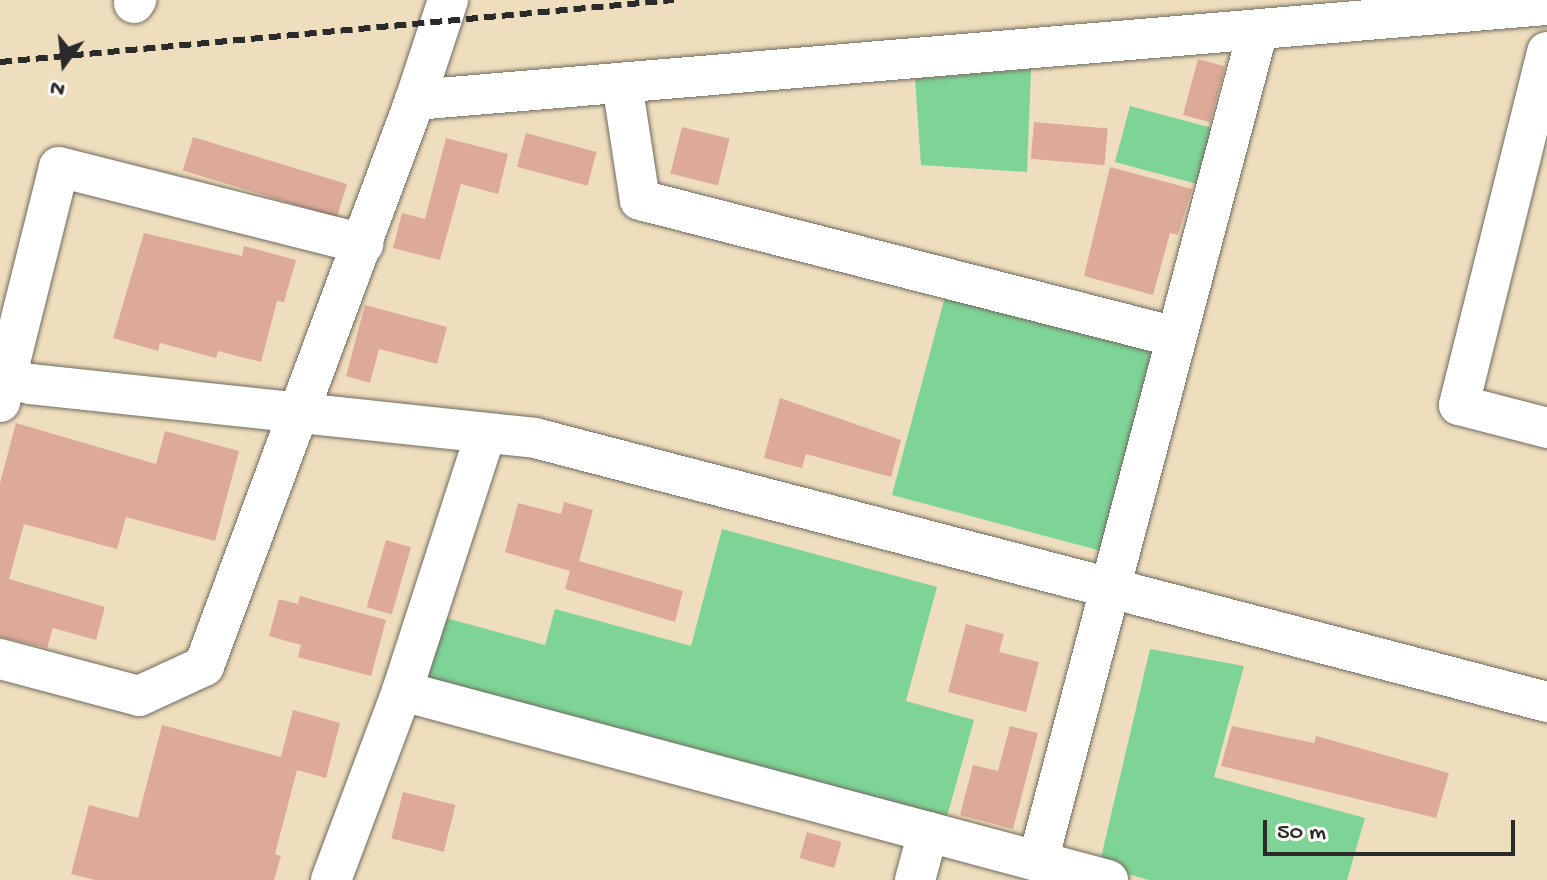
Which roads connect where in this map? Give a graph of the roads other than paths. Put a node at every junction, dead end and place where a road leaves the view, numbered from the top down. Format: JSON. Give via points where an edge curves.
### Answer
{"nodes":[{"id":1,"x":448,"y":0,"type":"edge"},
{"id":2,"x":1547,"y":5,"type":"edge"},
{"id":3,"x":1258,"y":30,"type":"junction"},
{"id":4,"x":1547,"y":52,"type":"edge"},
{"id":5,"x":622,"y":83,"type":"junction"},
{"id":6,"x":415,"y":100,"type":"junction"},
{"id":7,"x":363,"y":244,"type":"junction"},
{"id":8,"x":1176,"y":337,"type":"junction"},
{"id":9,"x":2,"y":385,"type":"edge"},
{"id":10,"x":302,"y":413,"type":"junction"},
{"id":11,"x":1547,"y":428,"type":"edge"},
{"id":12,"x":486,"y":433,"type":"junction"},
{"id":13,"x":1110,"y":588,"type":"junction"},
{"id":14,"x":0,"y":659,"type":"edge"},
{"id":15,"x":402,"y":691,"type":"junction"},
{"id":16,"x":1547,"y":702,"type":"edge"},
{"id":17,"x":928,"y":832,"type":"junction"},
{"id":18,"x":1055,"y":870,"type":"edge"},
{"id":19,"x":331,"y":880,"type":"edge"},
{"id":20,"x":915,"y":880,"type":"edge"},
{"id":21,"x":1108,"y":880,"type":"edge"}],
"edges":[{"from":1,"to":6,"type":"street"},
{"from":2,"to":3,"type":"street"},
{"from":3,"to":5,"type":"street"},
{"from":3,"to":8,"type":"street"},
{"from":4,"to":11,"type":"street","via":[[1459,405]]},
{"from":5,"to":6,"type":"street"},
{"from":5,"to":8,"type":"street","via":[[640,200]]},
{"from":6,"to":7,"type":"street"},
{"from":7,"to":9,"type":"street","via":[[59,167]]},
{"from":7,"to":10,"type":"street"},
{"from":8,"to":13,"type":"street"},
{"from":9,"to":10,"type":"street"},
{"from":10,"to":12,"type":"street"},
{"from":10,"to":14,"type":"street","via":[[204,666],[139,696]]},
{"from":12,"to":13,"type":"street","via":[[535,438]]},
{"from":12,"to":15,"type":"street"},
{"from":13,"to":16,"type":"street"},
{"from":13,"to":18,"type":"street"},
{"from":15,"to":17,"type":"street"},
{"from":15,"to":19,"type":"street"},
{"from":17,"to":18,"type":"street"},
{"from":17,"to":20,"type":"street"},
{"from":18,"to":21,"type":"street"}]}
